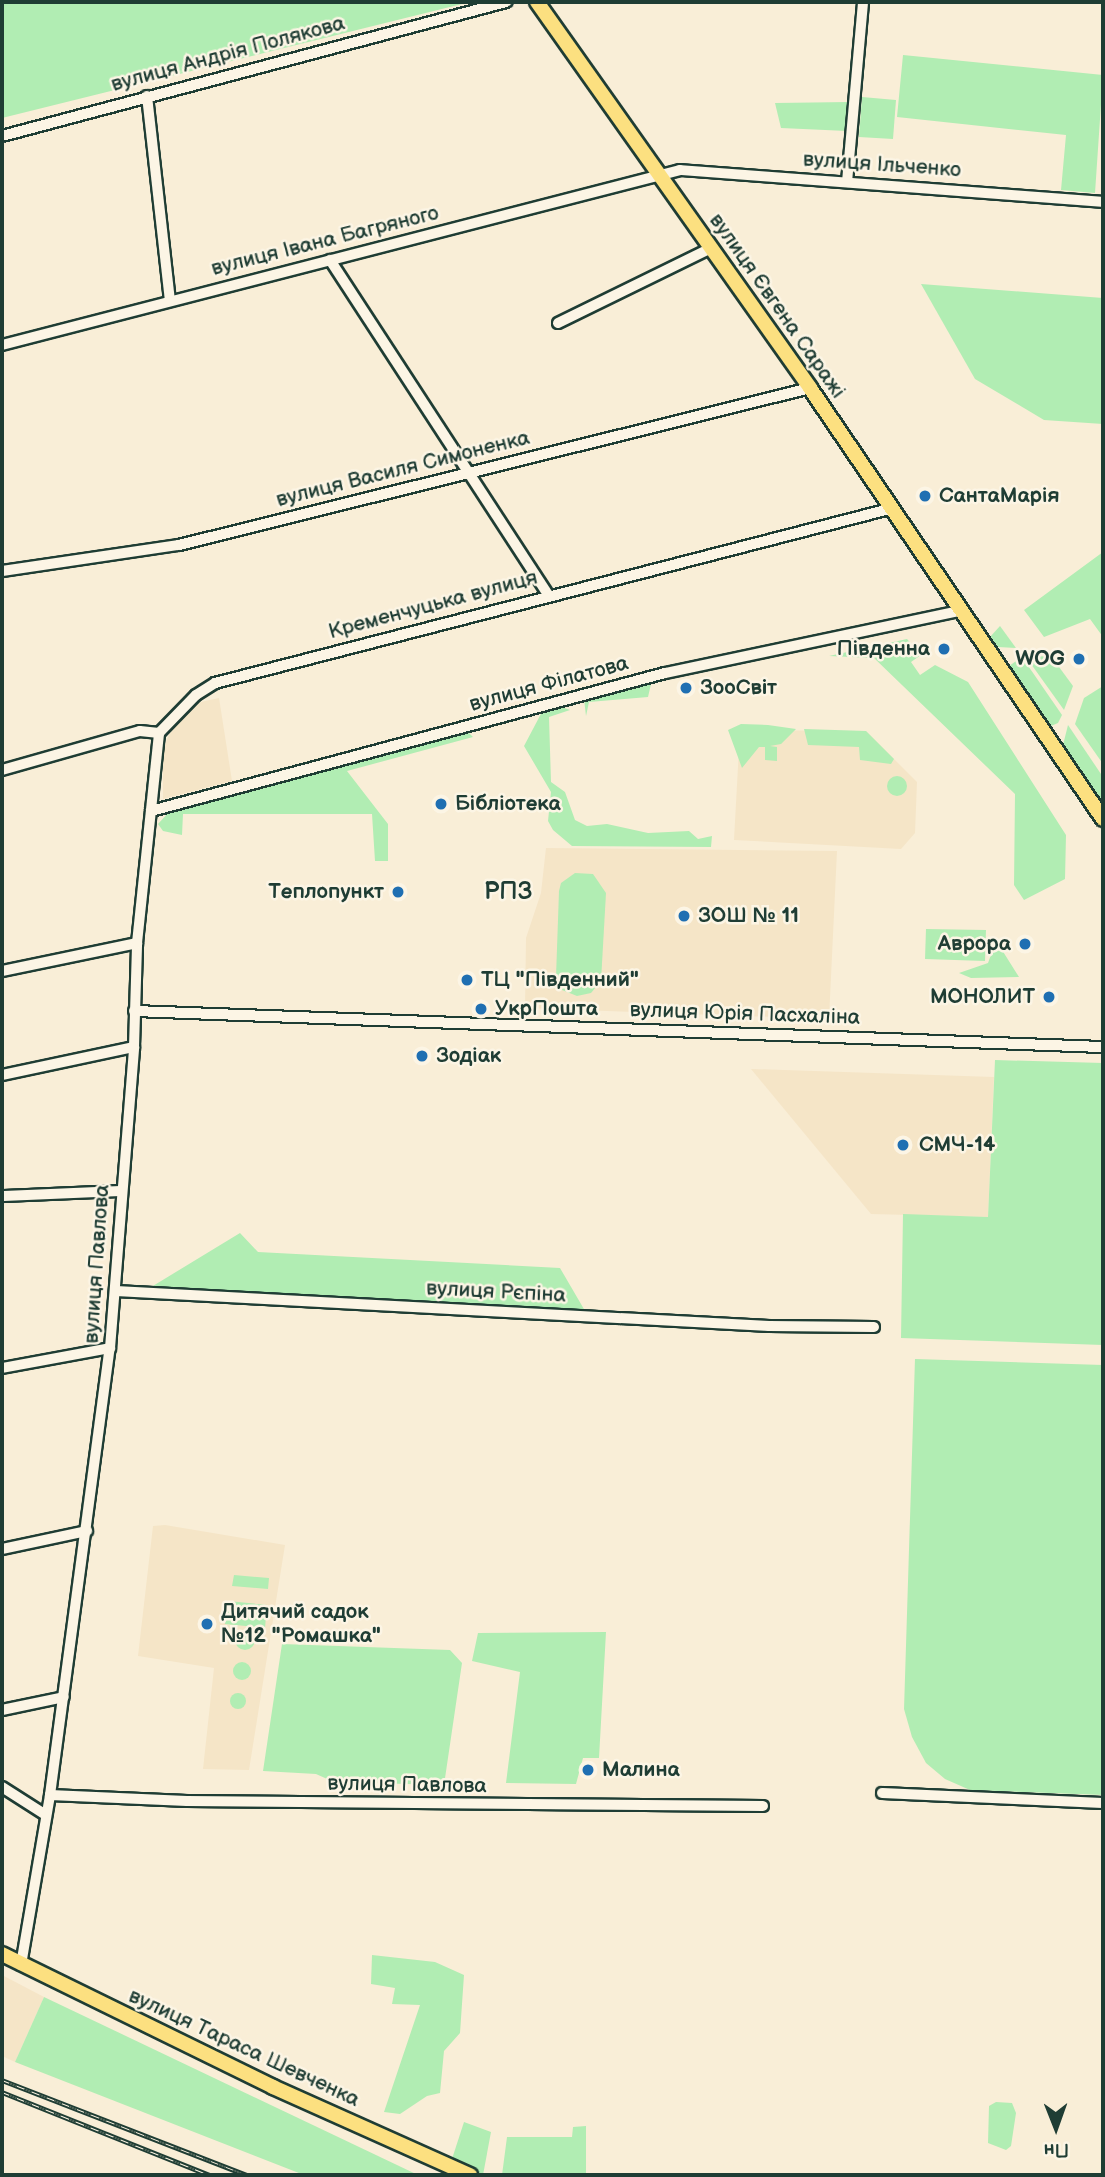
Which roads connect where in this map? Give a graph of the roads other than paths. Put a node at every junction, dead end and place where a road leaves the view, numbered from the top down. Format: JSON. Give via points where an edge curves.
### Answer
{"nodes":[{"id":1,"x":506,"y":2,"type":"edge"},
{"id":2,"x":537,"y":2,"type":"edge"},
{"id":3,"x":863,"y":2,"type":"edge"},
{"id":4,"x":147,"y":96,"type":"junction"},
{"id":5,"x":2,"y":136,"type":"edge"},
{"id":6,"x":659,"y":175,"type":"junction"},
{"id":7,"x":847,"y":182,"type":"junction"},
{"id":8,"x":1103,"y":202,"type":"edge"},
{"id":9,"x":711,"y":248,"type":"junction"},
{"id":10,"x":330,"y":260,"type":"junction"},
{"id":11,"x":170,"y":300,"type":"junction"},
{"id":12,"x":558,"y":323,"type":"dead end"},
{"id":13,"x":2,"y":345,"type":"edge"},
{"id":14,"x":810,"y":388,"type":"junction"},
{"id":15,"x":471,"y":472,"type":"junction"},
{"id":16,"x":893,"y":508,"type":"junction"},
{"id":17,"x":2,"y":571,"type":"edge"},
{"id":18,"x":548,"y":594,"type":"junction"},
{"id":19,"x":960,"y":611,"type":"junction"},
{"id":20,"x":159,"y":733,"type":"junction"},
{"id":21,"x":2,"y":770,"type":"edge"},
{"id":22,"x":151,"y":811,"type":"junction"},
{"id":23,"x":1103,"y":819,"type":"edge"},
{"id":24,"x":137,"y":943,"type":"junction"},
{"id":25,"x":2,"y":971,"type":"edge"},
{"id":26,"x":134,"y":1011,"type":"junction"},
{"id":27,"x":134,"y":1047,"type":"junction"},
{"id":28,"x":1103,"y":1047,"type":"edge"},
{"id":29,"x":2,"y":1074,"type":"edge"},
{"id":30,"x":121,"y":1191,"type":"junction"},
{"id":31,"x":2,"y":1196,"type":"edge"},
{"id":32,"x":116,"y":1291,"type":"junction"},
{"id":33,"x":874,"y":1327,"type":"dead end"},
{"id":34,"x":110,"y":1348,"type":"junction"},
{"id":35,"x":2,"y":1368,"type":"edge"},
{"id":36,"x":87,"y":1531,"type":"junction"},
{"id":37,"x":2,"y":1549,"type":"edge"},
{"id":38,"x":64,"y":1697,"type":"junction"},
{"id":39,"x":2,"y":1710,"type":"edge"},
{"id":40,"x":2,"y":1787,"type":"edge"},
{"id":41,"x":883,"y":1793,"type":"dead end"},
{"id":42,"x":50,"y":1795,"type":"junction"},
{"id":43,"x":1103,"y":1802,"type":"edge"},
{"id":44,"x":763,"y":1806,"type":"dead end"},
{"id":45,"x":46,"y":1815,"type":"junction"},
{"id":46,"x":2,"y":1954,"type":"edge"},
{"id":47,"x":21,"y":1965,"type":"junction"},
{"id":48,"x":463,"y":2174,"type":"edge"}],
"edges":[{"from":1,"to":4,"type":"street","name":"вулиця Андрія Полякова"},
{"from":2,"to":6,"type":"main road","name":"вулиця Євгена Саражі"},
{"from":3,"to":7,"type":"street"},
{"from":4,"to":5,"type":"street","name":"вулиця Андрія Полякова"},
{"from":4,"to":11,"type":"street"},
{"from":6,"to":7,"type":"street","name":"вулиця Ільченко","via":[[680,170]]},
{"from":6,"to":9,"type":"main road","name":"вулиця Євгена Саражі"},
{"from":6,"to":10,"type":"street","name":"вулиця Івана Багряного"},
{"from":7,"to":8,"type":"street","name":"вулиця Ільченко"},
{"from":9,"to":12,"type":"street"},
{"from":9,"to":14,"type":"main road","name":"вулиця Євгена Саражі"},
{"from":10,"to":11,"type":"street","name":"вулиця Івана Багряного"},
{"from":10,"to":15,"type":"street"},
{"from":11,"to":13,"type":"street","name":"вулиця Івана Багряного"},
{"from":14,"to":15,"type":"street","name":"вулиця Василя Симоненка"},
{"from":14,"to":16,"type":"main road","name":"вулиця Євгена Саражі"},
{"from":15,"to":17,"type":"street","name":"вулиця Василя Симоненка","via":[[179,545]]},
{"from":15,"to":18,"type":"street"},
{"from":16,"to":18,"type":"street","name":"Кременчуцька вулиця"},
{"from":16,"to":19,"type":"main road","name":"вулиця Євгена Саражі"},
{"from":18,"to":20,"type":"street","name":"Кременчуцька вулиця","via":[[215,683],[196,695]]},
{"from":19,"to":22,"type":"street","name":"вулиця Філатова","via":[[665,673]]},
{"from":19,"to":23,"type":"main road","name":"вулиця Євгена Саражі"},
{"from":20,"to":21,"type":"street","via":[[140,731]]},
{"from":20,"to":22,"type":"street","name":"вулиця Павлова"},
{"from":22,"to":24,"type":"street","name":"вулиця Павлова"},
{"from":24,"to":25,"type":"street"},
{"from":24,"to":26,"type":"street","name":"вулиця Павлова"},
{"from":26,"to":27,"type":"street","name":"вулиця Павлова"},
{"from":26,"to":28,"type":"street","name":"вулиця Юрія Пасхаліна"},
{"from":27,"to":29,"type":"street"},
{"from":27,"to":30,"type":"street","name":"вулиця Павлова"},
{"from":30,"to":31,"type":"street"},
{"from":30,"to":32,"type":"street","name":"вулиця Павлова"},
{"from":32,"to":33,"type":"street","name":"вулиця Рєпіна","via":[[769,1326]]},
{"from":32,"to":34,"type":"street","name":"вулиця Павлова"},
{"from":34,"to":35,"type":"street"},
{"from":34,"to":36,"type":"street","name":"вулиця Павлова"},
{"from":36,"to":37,"type":"street"},
{"from":36,"to":38,"type":"street","name":"вулиця Павлова"},
{"from":38,"to":39,"type":"street"},
{"from":38,"to":42,"type":"street","name":"вулиця Павлова"},
{"from":40,"to":45,"type":"street"},
{"from":41,"to":43,"type":"street"},
{"from":42,"to":44,"type":"street","name":"вулиця Павлова","via":[[442,1805]]},
{"from":42,"to":45,"type":"street","name":"вулиця Павлова"},
{"from":45,"to":47,"type":"street","name":"вулиця Павлова"},
{"from":46,"to":47,"type":"main road","name":"вулиця Тараса Шевченка"},
{"from":47,"to":48,"type":"main road","name":"вулиця Тараса Шевченка"}]}
